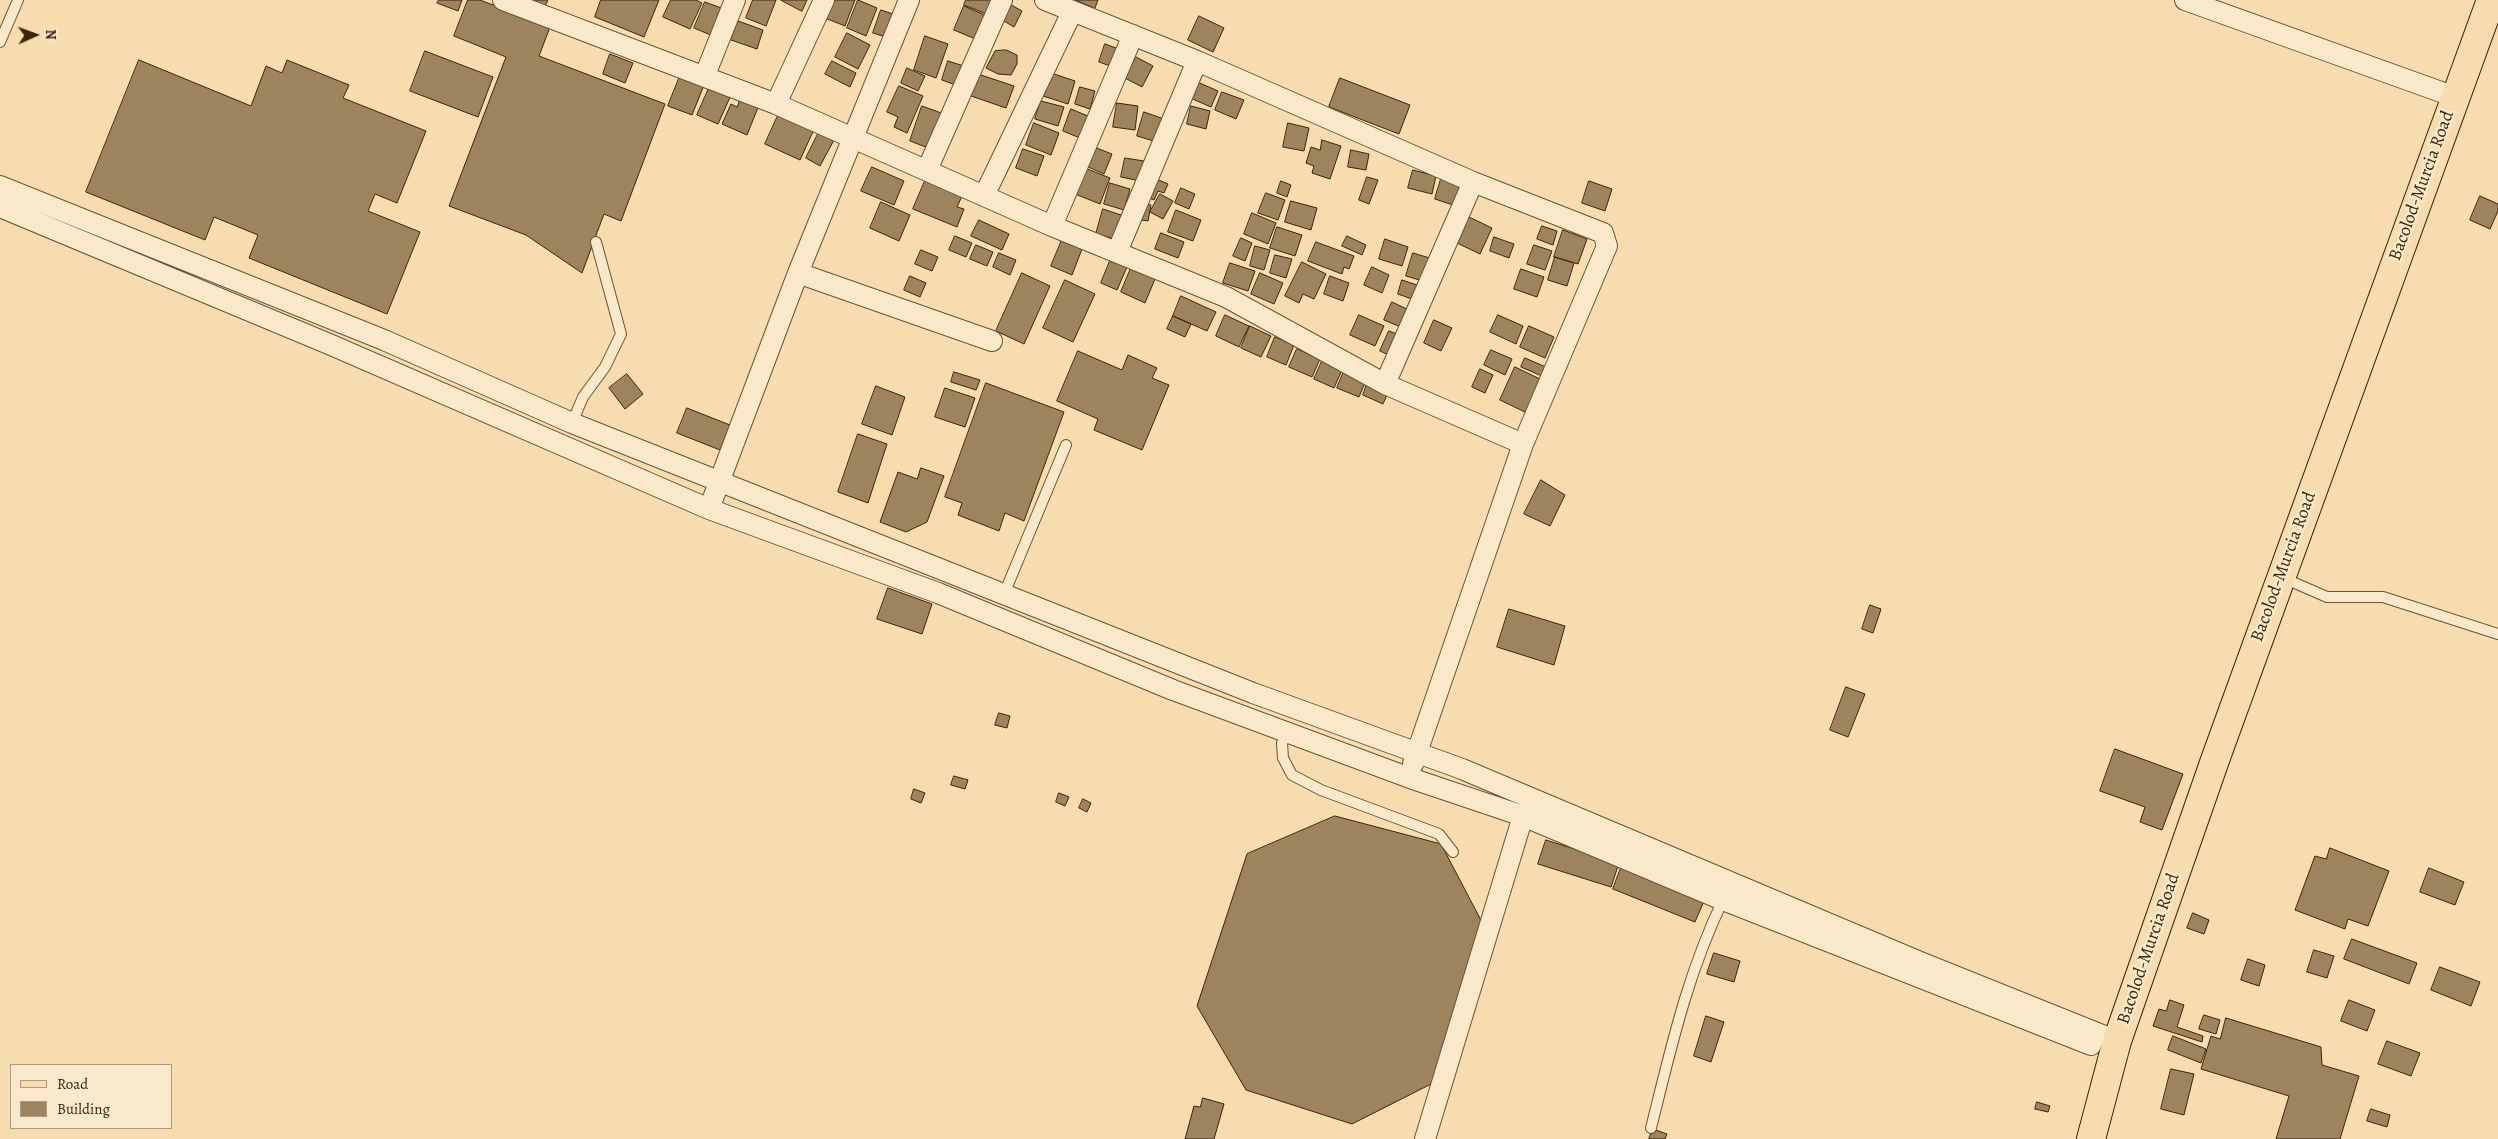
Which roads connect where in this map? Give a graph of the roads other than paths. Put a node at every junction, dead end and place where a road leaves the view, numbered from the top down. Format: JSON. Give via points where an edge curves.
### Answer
{"nodes":[{"id":1,"x":18,"y":0,"type":"edge"},
{"id":2,"x":735,"y":0,"type":"edge"},
{"id":3,"x":824,"y":0,"type":"edge"},
{"id":4,"x":909,"y":0,"type":"edge"},
{"id":5,"x":1002,"y":0,"type":"edge"},
{"id":6,"x":1045,"y":0,"type":"edge"},
{"id":7,"x":2186,"y":0,"type":"edge"},
{"id":8,"x":2490,"y":0,"type":"edge"},
{"id":9,"x":506,"y":1,"type":"edge"},
{"id":10,"x":1072,"y":12,"type":"junction"},
{"id":11,"x":1133,"y":35,"type":"junction"},
{"id":12,"x":0,"y":42,"type":"edge"},
{"id":13,"x":1197,"y":61,"type":"junction"},
{"id":14,"x":705,"y":75,"type":"junction"},
{"id":15,"x":2454,"y":96,"type":"junction"},
{"id":16,"x":776,"y":104,"type":"junction"},
{"id":17,"x":851,"y":138,"type":"junction"},
{"id":18,"x":927,"y":170,"type":"junction"},
{"id":19,"x":1473,"y":182,"type":"junction"},
{"id":20,"x":0,"y":186,"type":"edge"},
{"id":21,"x":984,"y":196,"type":"junction"},
{"id":22,"x":0,"y":207,"type":"edge"},
{"id":23,"x":1052,"y":226,"type":"junction"},
{"id":24,"x":596,"y":242,"type":"dead end"},
{"id":25,"x":1118,"y":252,"type":"junction"},
{"id":26,"x":798,"y":273,"type":"junction"},
{"id":27,"x":992,"y":341,"type":"dead end"},
{"id":28,"x":1385,"y":384,"type":"junction"},
{"id":29,"x":510,"y":396,"type":"junction"},
{"id":30,"x":501,"y":419,"type":"junction"},
{"id":31,"x":572,"y":423,"type":"junction"},
{"id":32,"x":1523,"y":444,"type":"junction"},
{"id":33,"x":1066,"y":445,"type":"dead end"},
{"id":34,"x":720,"y":481,"type":"junction"},
{"id":35,"x":709,"y":510,"type":"junction"},
{"id":36,"x":2280,"y":577,"type":"junction"},
{"id":37,"x":1004,"y":594,"type":"junction"},
{"id":38,"x":2498,"y":634,"type":"edge"},
{"id":39,"x":1288,"y":732,"type":"junction"},
{"id":40,"x":1416,"y":751,"type":"junction"},
{"id":41,"x":1410,"y":778,"type":"junction"},
{"id":42,"x":1522,"y":816,"type":"junction"},
{"id":43,"x":1453,"y":852,"type":"dead end"},
{"id":44,"x":1723,"y":900,"type":"junction"},
{"id":45,"x":1754,"y":901,"type":"junction"},
{"id":46,"x":2115,"y":1048,"type":"junction"},
{"id":47,"x":1651,"y":1128,"type":"dead end"},
{"id":48,"x":1425,"y":1139,"type":"edge"},
{"id":49,"x":2091,"y":1139,"type":"edge"}],
"edges":[{"from":1,"to":12,"type":"lane"},
{"from":2,"to":14,"type":"street"},
{"from":3,"to":16,"type":"street"},
{"from":4,"to":17,"type":"street"},
{"from":5,"to":18,"type":"street"},
{"from":6,"to":10,"type":"street"},
{"from":7,"to":15,"type":"street"},
{"from":8,"to":15,"type":"main road","name":"Bacolod-Murcia Road"},
{"from":9,"to":14,"type":"street"},
{"from":10,"to":11,"type":"street"},
{"from":10,"to":21,"type":"street"},
{"from":11,"to":13,"type":"street"},
{"from":11,"to":23,"type":"street"},
{"from":13,"to":19,"type":"street"},
{"from":13,"to":25,"type":"street"},
{"from":14,"to":16,"type":"street"},
{"from":15,"to":36,"type":"main road","name":"Bacolod-Murcia Road"},
{"from":16,"to":17,"type":"street"},
{"from":17,"to":18,"type":"street"},
{"from":17,"to":26,"type":"street"},
{"from":18,"to":21,"type":"street"},
{"from":19,"to":28,"type":"street"},
{"from":19,"to":32,"type":"street","via":[[1593,227],[1603,232],[1607,246]]},
{"from":20,"to":29,"type":"street","via":[[384,340]]},
{"from":21,"to":23,"type":"street"},
{"from":22,"to":30,"type":"street"},
{"from":23,"to":25,"type":"street"},
{"from":24,"to":31,"type":"lane","via":[[622,334],[605,367],[583,397]]},
{"from":25,"to":28,"type":"street","via":[[1226,297]]},
{"from":26,"to":27,"type":"street"},
{"from":26,"to":34,"type":"street"},
{"from":28,"to":32,"type":"street"},
{"from":29,"to":30,"type":"street"},
{"from":29,"to":31,"type":"street"},
{"from":30,"to":35,"type":"street"},
{"from":31,"to":34,"type":"street"},
{"from":32,"to":40,"type":"street"},
{"from":33,"to":37,"type":"lane"},
{"from":34,"to":35,"type":"street"},
{"from":34,"to":37,"type":"street"},
{"from":35,"to":39,"type":"street","via":[[938,594],[1173,690]]},
{"from":36,"to":38,"type":"lane","via":[[2327,597],[2383,597]]},
{"from":36,"to":46,"type":"main road","name":"Bacolod-Murcia Road"},
{"from":37,"to":40,"type":"street","via":[[1253,693]]},
{"from":39,"to":41,"type":"street"},
{"from":39,"to":43,"type":"lane","via":[[1282,743],[1283,758],[1292,775],[1321,790],[1439,834]]},
{"from":40,"to":41,"type":"street"},
{"from":40,"to":45,"type":"street"},
{"from":41,"to":42,"type":"street"},
{"from":42,"to":44,"type":"street"},
{"from":42,"to":48,"type":"street"},
{"from":44,"to":45,"type":"street"},
{"from":44,"to":47,"type":"lane","via":[[1700,950],[1682,1001]]},
{"from":45,"to":46,"type":"street","via":[[1969,999]]},
{"from":46,"to":49,"type":"main road","name":"Bacolod-Murcia Road"}]}
